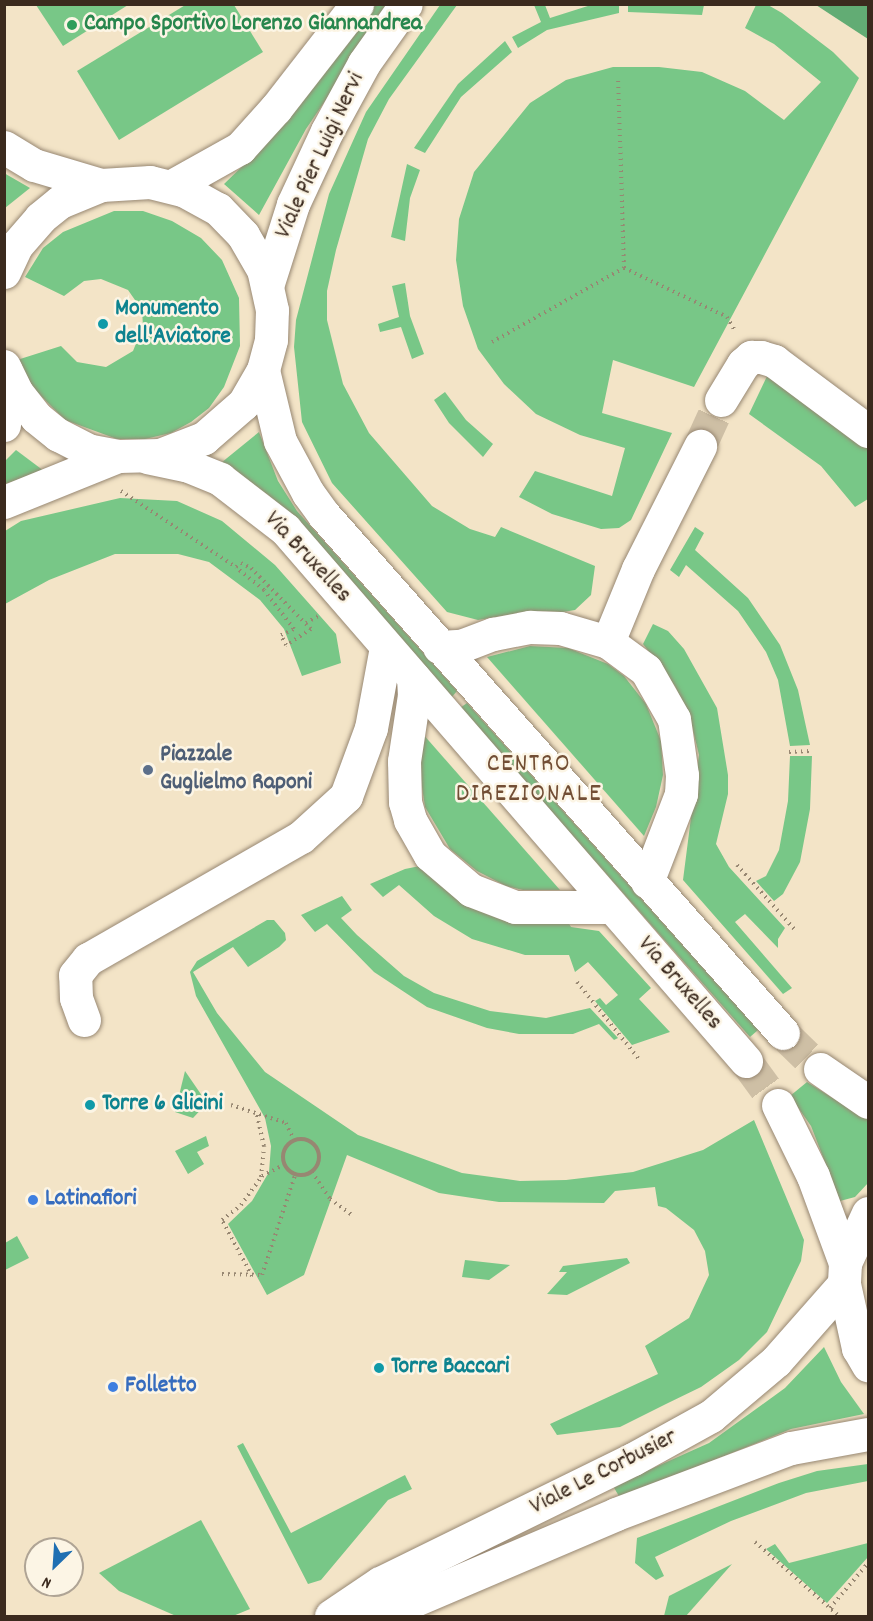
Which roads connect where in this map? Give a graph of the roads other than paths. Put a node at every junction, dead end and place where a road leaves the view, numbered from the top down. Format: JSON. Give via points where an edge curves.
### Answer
{"nodes":[{"id":1,"x":357,"y":4,"type":"edge"},
{"id":2,"x":406,"y":4,"type":"edge"},
{"id":3,"x":4,"y":147,"type":"edge"},
{"id":4,"x":101,"y":185,"type":"junction"},
{"id":5,"x":172,"y":186,"type":"junction"},
{"id":6,"x":4,"y":272,"type":"edge"},
{"id":7,"x":268,"y":283,"type":"junction"},
{"id":8,"x":5,"y":368,"type":"edge"},
{"id":9,"x":263,"y":370,"type":"junction"},
{"id":10,"x":721,"y":400,"type":"tunnel mouth"},
{"id":11,"x":4,"y":425,"type":"edge"},
{"id":12,"x":868,"y":431,"type":"edge"},
{"id":13,"x":700,"y":446,"type":"tunnel mouth"},
{"id":14,"x":132,"y":457,"type":"junction"},
{"id":15,"x":4,"y":502,"type":"edge"},
{"id":16,"x":608,"y":642,"type":"junction"},
{"id":17,"x":386,"y":647,"type":"junction"},
{"id":18,"x":439,"y":648,"type":"junction"},
{"id":19,"x":412,"y":677,"type":"junction"},
{"id":20,"x":647,"y":882,"type":"junction"},
{"id":21,"x":612,"y":907,"type":"junction"},
{"id":22,"x":84,"y":1020,"type":"dead end"},
{"id":23,"x":783,"y":1033,"type":"tunnel mouth"},
{"id":24,"x":746,"y":1061,"type":"tunnel mouth"},
{"id":25,"x":820,"y":1069,"type":"tunnel mouth"},
{"id":26,"x":868,"y":1102,"type":"edge"},
{"id":27,"x":778,"y":1106,"type":"tunnel mouth"},
{"id":28,"x":868,"y":1213,"type":"edge"},
{"id":29,"x":844,"y":1274,"type":"junction"},
{"id":30,"x":868,"y":1365,"type":"edge"},
{"id":31,"x":868,"y":1434,"type":"edge"},
{"id":32,"x":331,"y":1617,"type":"edge"},
{"id":33,"x":355,"y":1617,"type":"edge"}],
"edges":[{"from":1,"to":5,"type":"street","name":"Viale Pier Luigi Nervi","via":[[240,148]]},
{"from":2,"to":7,"type":"street","name":"Viale Pier Luigi Nervi","via":[[364,63],[327,131],[293,204]]},
{"from":3,"to":4,"type":"street","via":[[34,165]]},
{"from":4,"to":5,"type":"street","via":[[150,182]]},
{"from":4,"to":6,"type":"street","via":[[60,202],[40,218],[16,246]]},
{"from":5,"to":7,"type":"street","via":[[218,209],[243,235]]},
{"from":7,"to":9,"type":"street","via":[[271,340]]},
{"from":8,"to":11,"type":"street"},
{"from":8,"to":14,"type":"street","name":"Via Bruxelles","via":[[36,417],[58,435],[87,450]]},
{"from":9,"to":14,"type":"street","via":[[243,404],[224,424],[174,452]]},
{"from":9,"to":18,"type":"street","name":"Via Bruxelles","via":[[280,441],[308,494]]},
{"from":10,"to":12,"type":"street","via":[[751,357],[774,361]]},
{"from":13,"to":16,"type":"street","via":[[638,569]]},
{"from":14,"to":15,"type":"street"},
{"from":14,"to":17,"type":"street","name":"Via Bruxelles","via":[[186,465],[220,479],[262,508],[305,550]]},
{"from":16,"to":18,"type":"street","via":[[569,630],[530,627]]},
{"from":16,"to":20,"type":"street","via":[[646,670],[668,705],[678,738],[681,794]]},
{"from":17,"to":19,"type":"street","name":"Via Bruxelles"},
{"from":17,"to":22,"type":"street","via":[[371,728],[346,796],[300,837],[88,959],[75,975],[76,998]]},
{"from":18,"to":20,"type":"street","name":"Via Bruxelles"},
{"from":19,"to":21,"type":"street","name":"Via Bruxelles"},
{"from":19,"to":21,"type":"street","via":[[414,695],[404,761],[405,802],[410,820],[430,855],[471,890],[515,907]]},
{"from":20,"to":23,"type":"street","name":"Via Bruxelles"},
{"from":21,"to":24,"type":"street","name":"Via Bruxelles"},
{"from":25,"to":26,"type":"street"},
{"from":27,"to":29,"type":"street","via":[[813,1176]]},
{"from":28,"to":29,"type":"street","name":"Viale Le Corbusier"},
{"from":29,"to":30,"type":"street","via":[[858,1348]]},
{"from":29,"to":32,"type":"street","name":"Viale Le Corbusier","via":[[776,1361],[711,1416],[633,1459],[380,1583]]},
{"from":31,"to":33,"type":"street","name":"Viale Le Corbusier","via":[[791,1448],[616,1514],[396,1608]]}]}
